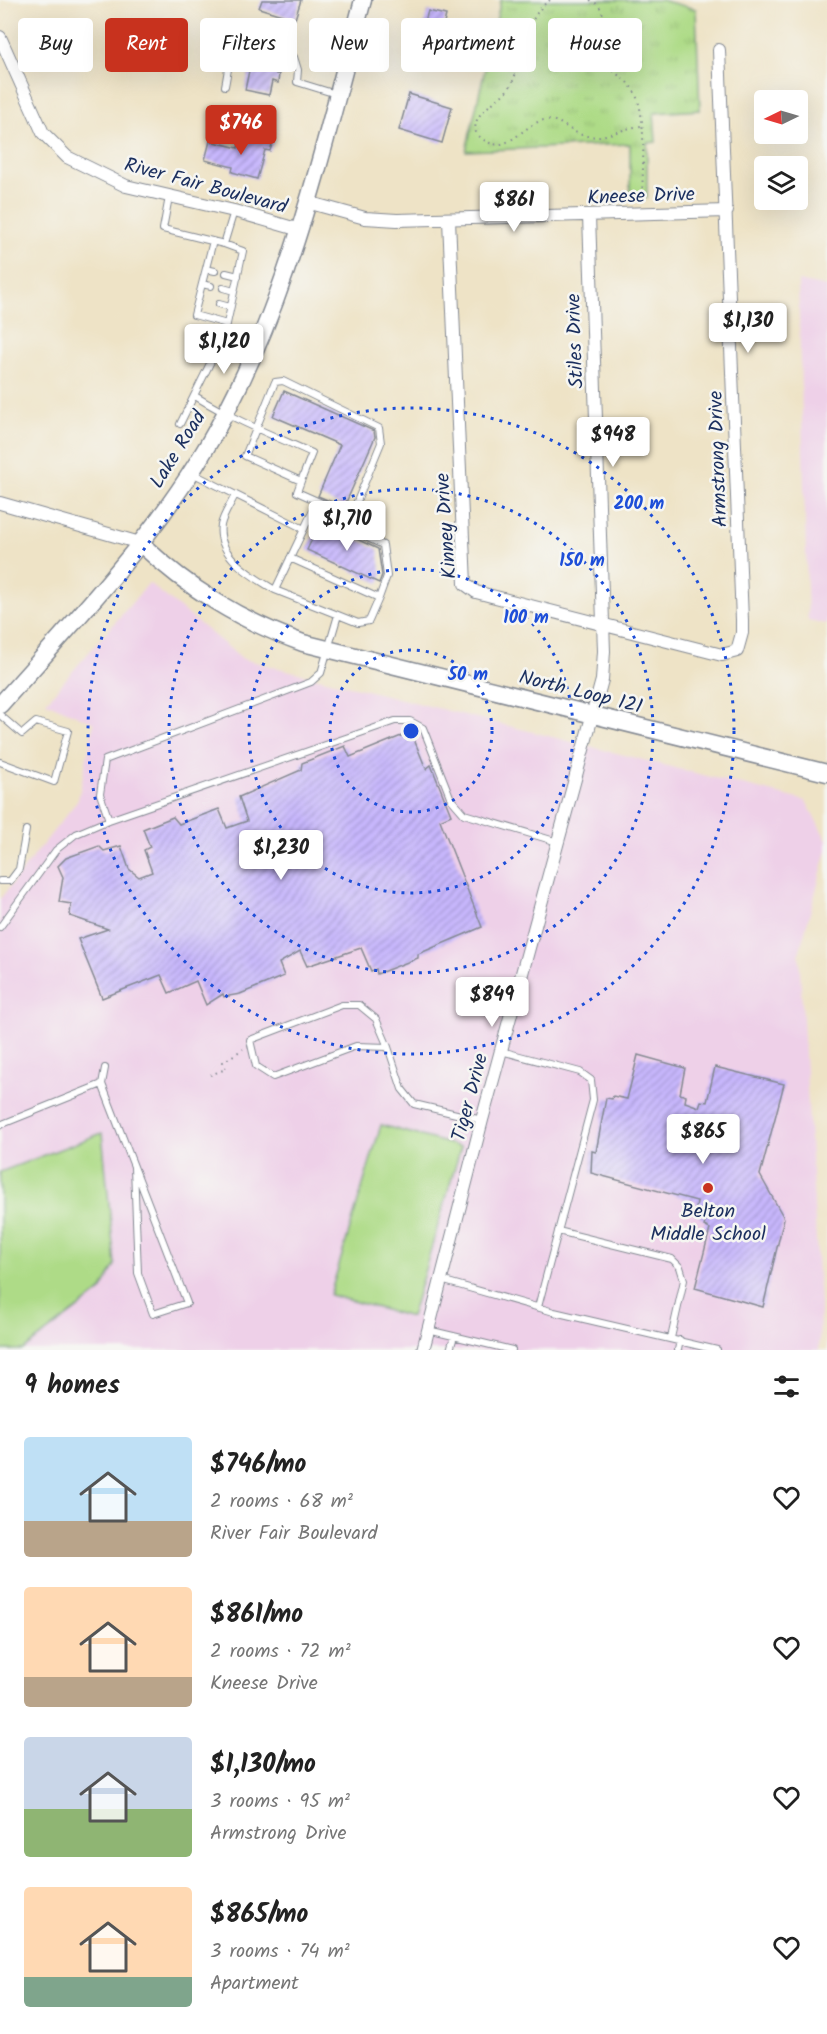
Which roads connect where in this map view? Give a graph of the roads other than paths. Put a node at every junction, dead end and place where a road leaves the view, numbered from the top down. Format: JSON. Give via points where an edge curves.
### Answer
{"nodes":[{"id":1,"x":363,"y":0,"type":"edge"},
{"id":2,"x":0,"y":37,"type":"edge"},
{"id":3,"x":719,"y":50,"type":"dead end"},
{"id":4,"x":225,"y":86,"type":"dead end"},
{"id":5,"x":337,"y":94,"type":"junction"},
{"id":6,"x":170,"y":196,"type":"junction"},
{"id":7,"x":307,"y":202,"type":"junction"},
{"id":8,"x":234,"y":211,"type":"junction"},
{"id":9,"x":728,"y":211,"type":"junction"},
{"id":10,"x":589,"y":216,"type":"junction"},
{"id":11,"x":449,"y":220,"type":"junction"},
{"id":12,"x":300,"y":230,"type":"junction"},
{"id":13,"x":213,"y":241,"type":"junction"},
{"id":14,"x":224,"y":244,"type":"junction"},
{"id":15,"x":206,"y":269,"type":"junction"},
{"id":16,"x":215,"y":271,"type":"dead end"},
{"id":17,"x":226,"y":273,"type":"dead end"},
{"id":18,"x":238,"y":276,"type":"junction"},
{"id":19,"x":202,"y":284,"type":"junction"},
{"id":20,"x":211,"y":286,"type":"dead end"},
{"id":21,"x":223,"y":288,"type":"dead end"},
{"id":22,"x":234,"y":291,"type":"junction"},
{"id":23,"x":198,"y":299,"type":"junction"},
{"id":24,"x":207,"y":301,"type":"dead end"},
{"id":25,"x":219,"y":304,"type":"dead end"},
{"id":26,"x":230,"y":307,"type":"junction"},
{"id":27,"x":227,"y":324,"type":"junction"},
{"id":28,"x":195,"y":396,"type":"junction"},
{"id":29,"x":224,"y":413,"type":"junction"},
{"id":30,"x":180,"y":424,"type":"dead end"},
{"id":31,"x":256,"y":428,"type":"junction"},
{"id":32,"x":190,"y":472,"type":"junction"},
{"id":33,"x":301,"y":481,"type":"junction"},
{"id":34,"x":235,"y":495,"type":"junction"},
{"id":35,"x":0,"y":503,"type":"edge"},
{"id":36,"x":304,"y":529,"type":"junction"},
{"id":37,"x":140,"y":543,"type":"junction"},
{"id":38,"x":290,"y":558,"type":"junction"},
{"id":39,"x":275,"y":590,"type":"junction"},
{"id":40,"x":379,"y":598,"type":"junction"},
{"id":41,"x":338,"y":615,"type":"junction"},
{"id":42,"x":603,"y":622,"type":"junction"},
{"id":43,"x":329,"y":651,"type":"junction"},
{"id":44,"x":737,"y":651,"type":"joint"},
{"id":45,"x":0,"y":705,"type":"edge"},
{"id":46,"x":0,"y":715,"type":"edge"},
{"id":47,"x":594,"y":716,"type":"junction"},
{"id":48,"x":0,"y":762,"type":"edge"},
{"id":49,"x":827,"y":765,"type":"edge"},
{"id":50,"x":805,"y":767,"type":"junction"},
{"id":51,"x":827,"y":773,"type":"edge"},
{"id":52,"x":109,"y":820,"type":"junction"},
{"id":53,"x":26,"y":830,"type":"dead end"},
{"id":54,"x":558,"y":842,"type":"junction"},
{"id":55,"x":0,"y":881,"type":"edge"},
{"id":56,"x":0,"y":927,"type":"edge"},
{"id":57,"x":388,"y":1047,"type":"junction"},
{"id":58,"x":501,"y":1051,"type":"junction"},
{"id":59,"x":105,"y":1068,"type":"dead end"},
{"id":60,"x":102,"y":1084,"type":"junction"},
{"id":61,"x":482,"y":1120,"type":"junction"},
{"id":62,"x":0,"y":1125,"type":"edge"},
{"id":63,"x":134,"y":1167,"type":"junction"},
{"id":64,"x":558,"y":1232,"type":"junction"},
{"id":65,"x":441,"y":1280,"type":"junction"},
{"id":66,"x":538,"y":1307,"type":"junction"},
{"id":67,"x":428,"y":1330,"type":"junction"},
{"id":68,"x":454,"y":1336,"type":"junction"},
{"id":69,"x":671,"y":1338,"type":"junction"},
{"id":70,"x":680,"y":1340,"type":"junction"},
{"id":71,"x":484,"y":1347,"type":"edge"},
{"id":72,"x":423,"y":1350,"type":"edge"},
{"id":73,"x":450,"y":1350,"type":"edge"},
{"id":74,"x":512,"y":1350,"type":"edge"},
{"id":75,"x":678,"y":1350,"type":"edge"},
{"id":76,"x":717,"y":1350,"type":"edge"}],
"edges":[{"from":1,"to":5,"type":"main road","name":"Lake Road"},
{"from":2,"to":6,"type":"street","name":"River Fair Boulevard","via":[[43,133],[66,157],[126,186]]},
{"from":3,"to":9,"type":"street","name":"Armstrong Drive"},
{"from":4,"to":5,"type":"lane","via":[[232,55],[241,47],[251,46],[294,57],[297,82]]},
{"from":5,"to":7,"type":"main road","name":"Lake Road"},
{"from":6,"to":8,"type":"street","name":"River Fair Boulevard"},
{"from":6,"to":13,"type":"lane","via":[[163,229]]},
{"from":7,"to":11,"type":"street","name":"Kneese Drive","via":[[365,218]]},
{"from":7,"to":12,"type":"main road","name":"Lake Road"},
{"from":8,"to":12,"type":"street","name":"River Fair Boulevard"},
{"from":8,"to":14,"type":"lane"},
{"from":9,"to":10,"type":"street","name":"Kneese Drive"},
{"from":9,"to":44,"type":"street","name":"Armstrong Drive","via":[[742,626]]},
{"from":10,"to":11,"type":"street","name":"Kneese Drive"},
{"from":10,"to":42,"type":"street","name":"Stiles Drive"},
{"from":11,"to":42,"type":"street","name":"Kinney Drive","via":[[465,584],[476,592]]},
{"from":12,"to":29,"type":"main road","name":"Lake Road","via":[[266,326]]},
{"from":13,"to":14,"type":"lane"},
{"from":13,"to":15,"type":"lane"},
{"from":14,"to":18,"type":"lane","via":[[243,251]]},
{"from":15,"to":16,"type":"lane"},
{"from":15,"to":19,"type":"lane"},
{"from":17,"to":18,"type":"lane"},
{"from":18,"to":22,"type":"lane"},
{"from":19,"to":20,"type":"lane"},
{"from":19,"to":23,"type":"lane"},
{"from":21,"to":22,"type":"lane"},
{"from":22,"to":26,"type":"lane"},
{"from":23,"to":24,"type":"lane"},
{"from":23,"to":27,"type":"lane","via":[[194,315]]},
{"from":25,"to":26,"type":"lane"},
{"from":26,"to":27,"type":"lane"},
{"from":27,"to":28,"type":"lane"},
{"from":28,"to":29,"type":"lane"},
{"from":28,"to":30,"type":"lane"},
{"from":29,"to":31,"type":"lane"},
{"from":29,"to":32,"type":"main road","name":"Lake Road"},
{"from":31,"to":33,"type":"lane","via":[[312,453]]},
{"from":31,"to":33,"type":"lane","via":[[244,456]]},
{"from":31,"to":33,"type":"lane","via":[[278,381],[379,428],[381,443],[351,516],[297,492]]},
{"from":32,"to":34,"type":"lane"},
{"from":32,"to":37,"type":"main road","name":"Lake Road"},
{"from":34,"to":36,"type":"lane"},
{"from":34,"to":39,"type":"lane","via":[[221,524],[225,547],[248,572]]},
{"from":35,"to":37,"type":"street"},
{"from":36,"to":38,"type":"lane"},
{"from":36,"to":40,"type":"lane","via":[[312,512],[383,545],[387,570]]},
{"from":37,"to":43,"type":"main road","name":"North Loop 121","via":[[176,577],[230,611],[272,632]]},
{"from":37,"to":45,"type":"main road","name":"Lake Road","via":[[74,625]]},
{"from":38,"to":39,"type":"lane"},
{"from":38,"to":40,"type":"lane"},
{"from":39,"to":41,"type":"lane"},
{"from":40,"to":41,"type":"lane","via":[[369,621],[358,623]]},
{"from":41,"to":43,"type":"lane"},
{"from":42,"to":44,"type":"street","name":"Kinney Drive","via":[[722,655]]},
{"from":42,"to":47,"type":"street","name":"Stiles Drive","via":[[602,680]]},
{"from":43,"to":47,"type":"main road","name":"North Loop 121"},
{"from":43,"to":52,"type":"lane","via":[[321,673],[311,682],[105,760],[100,794]]},
{"from":46,"to":48,"type":"lane","via":[[22,734],[36,722],[68,731],[54,782]]},
{"from":47,"to":50,"type":"main road","name":"North Loop 121"},
{"from":47,"to":54,"type":"street","name":"Tiger Drive"},
{"from":49,"to":50,"type":"main road"},
{"from":50,"to":51,"type":"main road","name":"North Loop 121"},
{"from":52,"to":54,"type":"lane","via":[[395,721],[410,721],[423,728],[457,808],[464,814]]},
{"from":52,"to":56,"type":"lane","via":[[76,834],[56,850]]},
{"from":53,"to":55,"type":"lane","via":[[19,869],[10,882]]},
{"from":54,"to":58,"type":"street","name":"Tiger Drive"},
{"from":57,"to":57,"type":"lane","via":[[376,1019],[359,1005],[342,1005],[250,1040],[256,1066],[273,1077],[356,1046]]},
{"from":57,"to":61,"type":"lane","via":[[402,1089],[414,1104]]},
{"from":58,"to":61,"type":"street","name":"Tiger Drive"},
{"from":58,"to":64,"type":"lane","via":[[580,1072],[591,1080],[593,1100]]},
{"from":59,"to":60,"type":"lane"},
{"from":60,"to":62,"type":"lane"},
{"from":60,"to":63,"type":"lane"},
{"from":61,"to":65,"type":"street","name":"Tiger Drive"},
{"from":63,"to":63,"type":"lane","via":[[188,1303],[153,1314],[138,1273]]},
{"from":64,"to":66,"type":"lane"},
{"from":64,"to":69,"type":"lane","via":[[672,1258],[684,1280]]},
{"from":65,"to":66,"type":"lane"},
{"from":65,"to":67,"type":"street","name":"Tiger Drive"},
{"from":66,"to":69,"type":"lane"},
{"from":67,"to":68,"type":"lane"},
{"from":67,"to":72,"type":"street","name":"Tiger Drive"},
{"from":68,"to":71,"type":"lane"},
{"from":68,"to":73,"type":"lane"},
{"from":69,"to":70,"type":"lane"},
{"from":70,"to":75,"type":"lane"},
{"from":70,"to":76,"type":"lane"},
{"from":71,"to":74,"type":"lane"}]}
